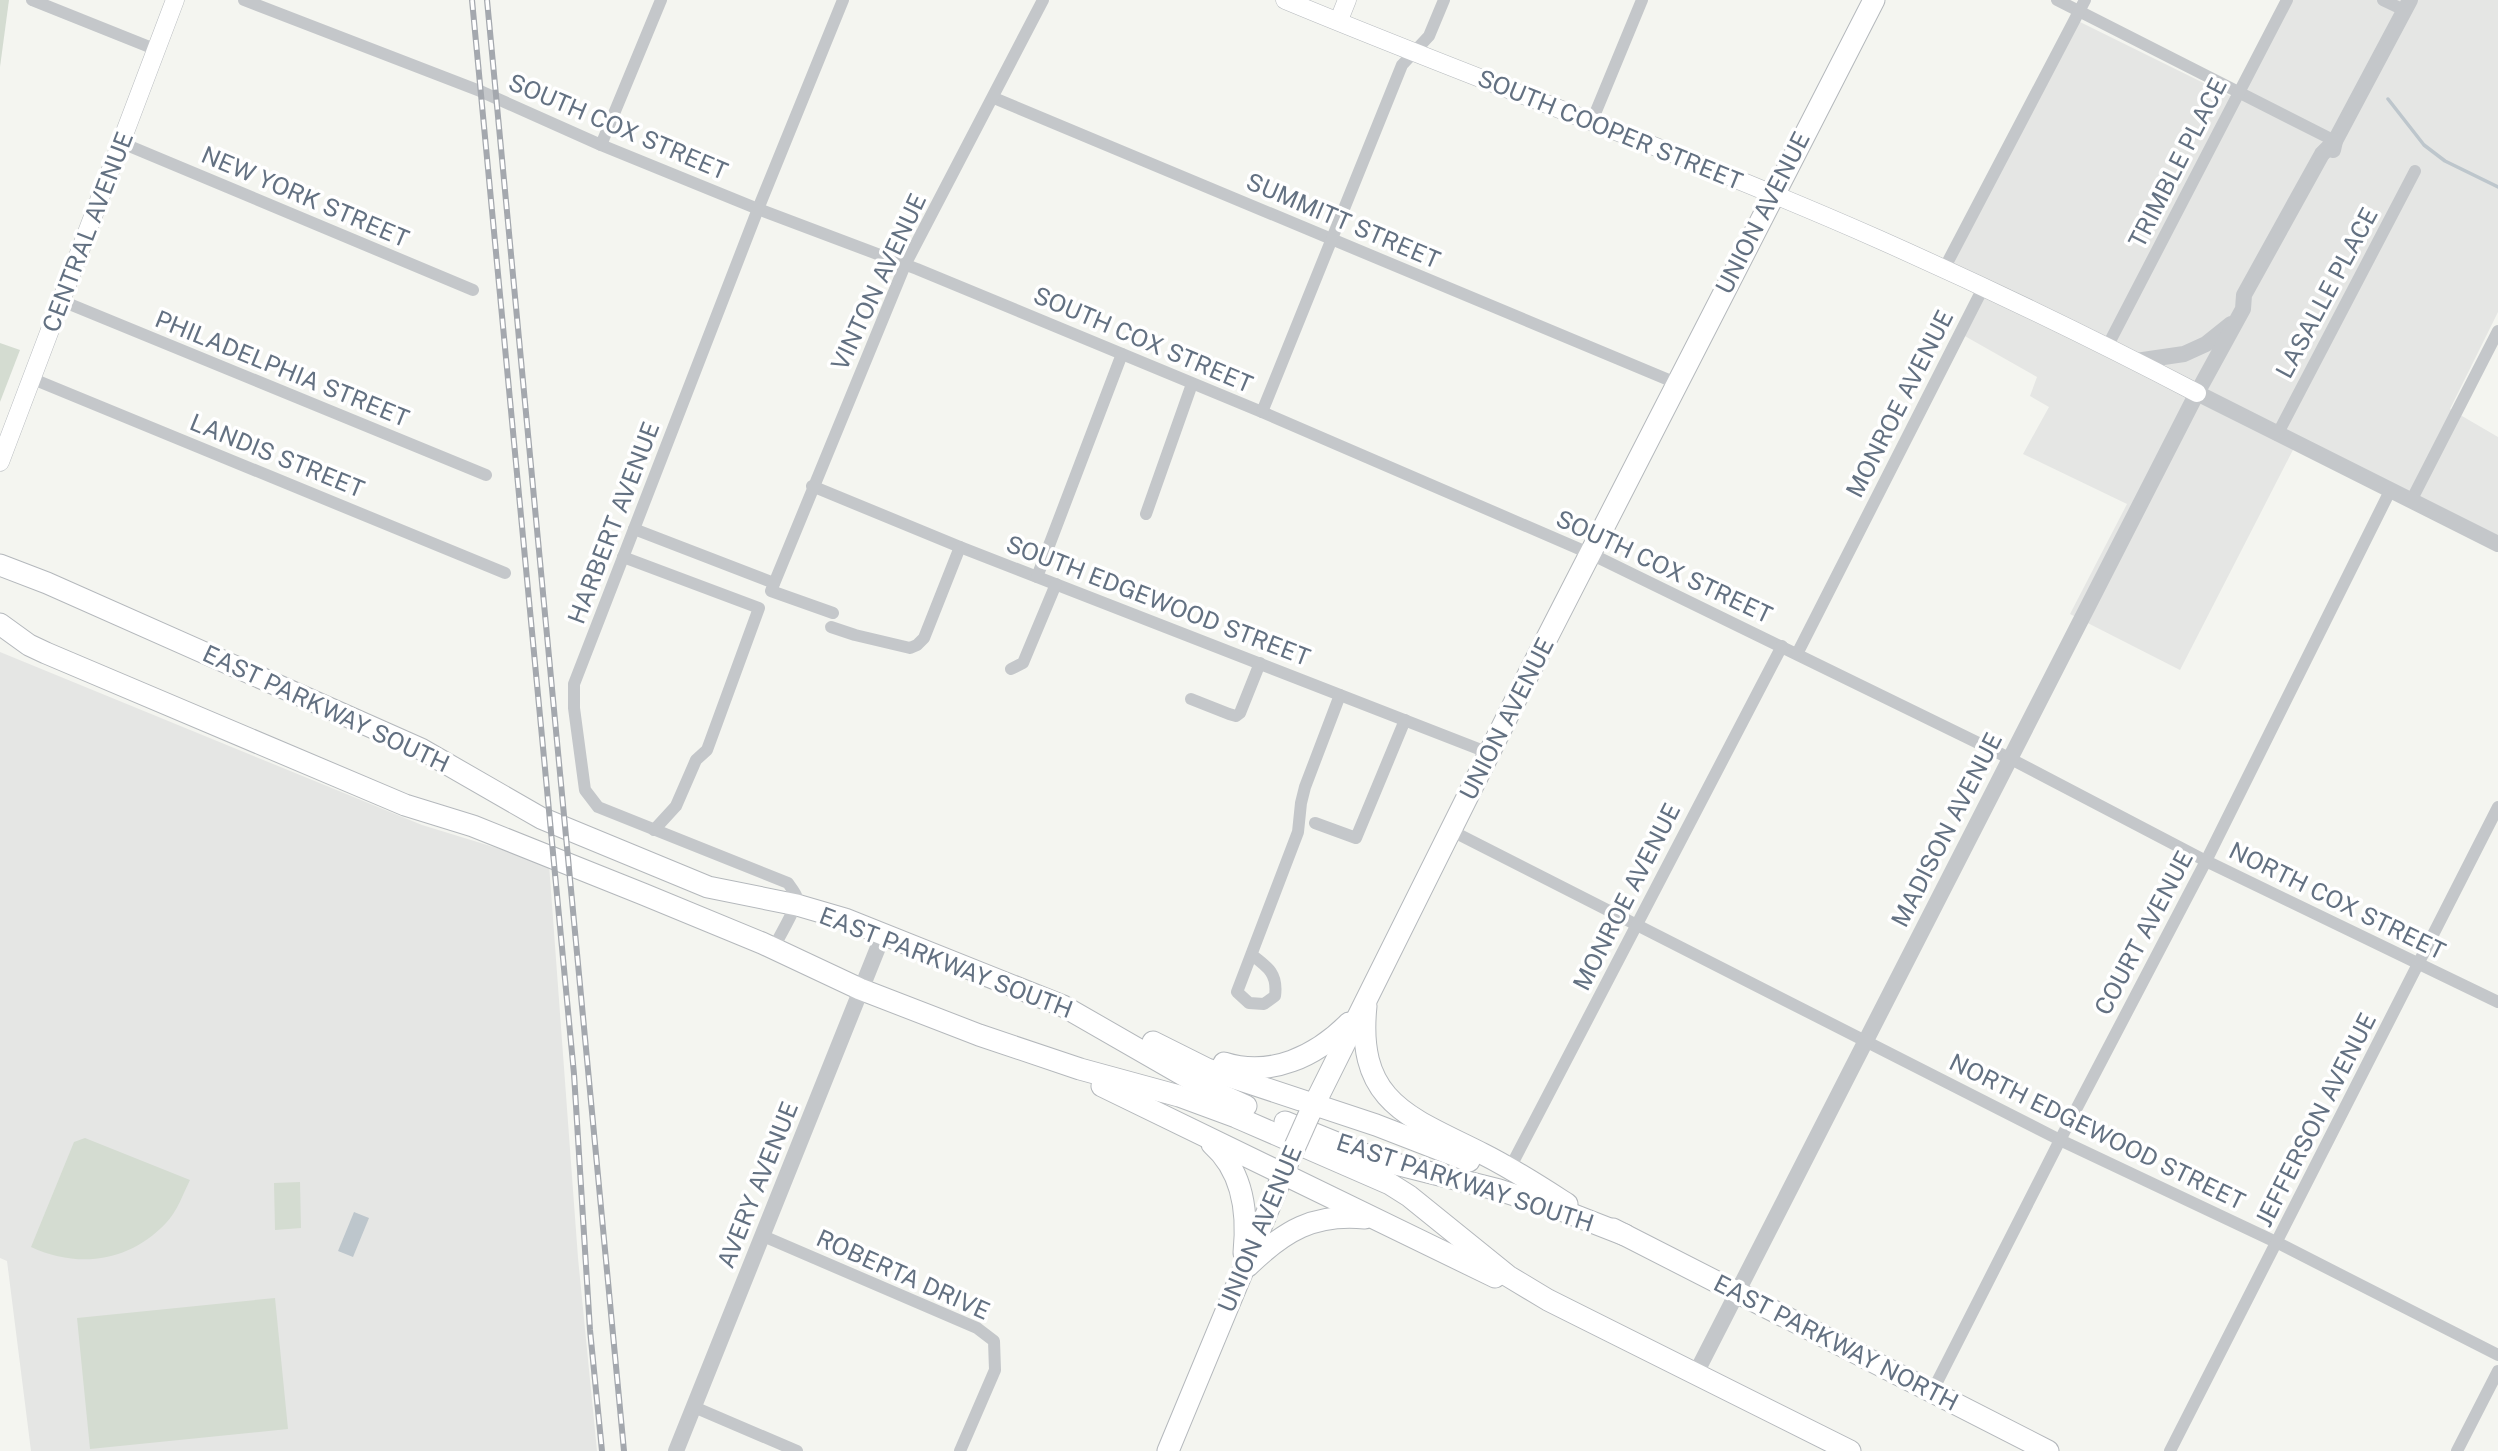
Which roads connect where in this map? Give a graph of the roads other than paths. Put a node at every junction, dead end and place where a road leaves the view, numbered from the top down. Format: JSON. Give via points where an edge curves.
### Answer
{"nodes":[{"id":1,"x":32,"y":0,"type":"edge"},
{"id":2,"x":175,"y":0,"type":"edge"},
{"id":3,"x":244,"y":0,"type":"edge"},
{"id":4,"x":661,"y":0,"type":"edge"},
{"id":5,"x":842,"y":0,"type":"edge"},
{"id":6,"x":1043,"y":0,"type":"edge"},
{"id":7,"x":1321,"y":0,"type":"edge"},
{"id":8,"x":1347,"y":0,"type":"edge"},
{"id":9,"x":1444,"y":0,"type":"edge"},
{"id":10,"x":1642,"y":0,"type":"edge"},
{"id":11,"x":1874,"y":0,"type":"edge"},
{"id":12,"x":2057,"y":0,"type":"edge"},
{"id":13,"x":2287,"y":0,"type":"edge"},
{"id":14,"x":2384,"y":0,"type":"edge"},
{"id":15,"x":1293,"y":3,"type":"edge"},
{"id":16,"x":2407,"y":5,"type":"edge"},
{"id":17,"x":2082,"y":6,"type":"edge"},
{"id":18,"x":1339,"y":20,"type":"junction"},
{"id":19,"x":157,"y":50,"type":"junction"},
{"id":20,"x":1416,"y":51,"type":"junction"},
{"id":21,"x":2239,"y":92,"type":"junction"},
{"id":22,"x":994,"y":98,"type":"junction"},
{"id":23,"x":1592,"y":121,"type":"junction"},
{"id":24,"x":2335,"y":141,"type":"junction"},
{"id":25,"x":122,"y":143,"type":"junction"},
{"id":26,"x":601,"y":145,"type":"junction"},
{"id":27,"x":2415,"y":171,"type":"dead end"},
{"id":28,"x":1772,"y":195,"type":"junction"},
{"id":29,"x":758,"y":209,"type":"junction"},
{"id":30,"x":1331,"y":239,"type":"junction"},
{"id":31,"x":905,"y":265,"type":"junction"},
{"id":32,"x":1944,"y":269,"type":"junction"},
{"id":33,"x":1983,"y":286,"type":"junction"},
{"id":34,"x":473,"y":290,"type":"dead end"},
{"id":35,"x":62,"y":301,"type":"junction"},
{"id":36,"x":2241,"y":314,"type":"junction"},
{"id":37,"x":2498,"y":331,"type":"edge"},
{"id":38,"x":2107,"y":346,"type":"junction"},
{"id":39,"x":1122,"y":354,"type":"junction"},
{"id":40,"x":2136,"y":361,"type":"junction"},
{"id":41,"x":33,"y":379,"type":"junction"},
{"id":42,"x":1676,"y":383,"type":"junction"},
{"id":43,"x":1192,"y":384,"type":"junction"},
{"id":44,"x":2197,"y":393,"type":"junction"},
{"id":45,"x":1262,"y":412,"type":"junction"},
{"id":46,"x":2277,"y":435,"type":"junction"},
{"id":47,"x":0,"y":462,"type":"edge"},
{"id":48,"x":486,"y":475,"type":"dead end"},
{"id":49,"x":812,"y":486,"type":"junction"},
{"id":50,"x":2390,"y":491,"type":"junction"},
{"id":51,"x":2411,"y":501,"type":"junction"},
{"id":52,"x":1146,"y":514,"type":"dead end"},
{"id":53,"x":634,"y":529,"type":"junction"},
{"id":54,"x":2498,"y":544,"type":"edge"},
{"id":55,"x":960,"y":547,"type":"junction"},
{"id":56,"x":1591,"y":554,"type":"junction"},
{"id":57,"x":623,"y":557,"type":"junction"},
{"id":58,"x":0,"y":565,"type":"edge"},
{"id":59,"x":505,"y":573,"type":"dead end"},
{"id":60,"x":1037,"y":577,"type":"junction"},
{"id":61,"x":1056,"y":584,"type":"junction"},
{"id":62,"x":772,"y":587,"type":"junction"},
{"id":63,"x":833,"y":614,"type":"dead end"},
{"id":64,"x":0,"y":624,"type":"edge"},
{"id":65,"x":831,"y":627,"type":"dead end"},
{"id":66,"x":1782,"y":646,"type":"junction"},
{"id":67,"x":1797,"y":654,"type":"junction"},
{"id":68,"x":1260,"y":663,"type":"junction"},
{"id":69,"x":1011,"y":669,"type":"dead end"},
{"id":70,"x":1340,"y":695,"type":"junction"},
{"id":71,"x":1191,"y":699,"type":"dead end"},
{"id":72,"x":1405,"y":720,"type":"junction"},
{"id":73,"x":1489,"y":753,"type":"junction"},
{"id":74,"x":2009,"y":758,"type":"junction"},
{"id":75,"x":2498,"y":807,"type":"edge"},
{"id":76,"x":1315,"y":823,"type":"dead end"},
{"id":77,"x":654,"y":830,"type":"junction"},
{"id":78,"x":1450,"y":830,"type":"junction"},
{"id":79,"x":2206,"y":861,"type":"junction"},
{"id":80,"x":797,"y":905,"type":"junction"},
{"id":81,"x":1636,"y":926,"type":"junction"},
{"id":82,"x":883,"y":935,"type":"junction"},
{"id":83,"x":773,"y":949,"type":"junction"},
{"id":84,"x":1252,"y":956,"type":"dead end"},
{"id":85,"x":2418,"y":965,"type":"junction"},
{"id":86,"x":860,"y":989,"type":"junction"},
{"id":87,"x":2498,"y":1002,"type":"edge"},
{"id":88,"x":1363,"y":1005,"type":"junction"},
{"id":89,"x":1063,"y":1006,"type":"junction"},
{"id":90,"x":1142,"y":1036,"type":"junction"},
{"id":91,"x":1864,"y":1040,"type":"junction"},
{"id":92,"x":1043,"y":1057,"type":"junction"},
{"id":93,"x":1311,"y":1110,"type":"junction"},
{"id":94,"x":1200,"y":1134,"type":"junction"},
{"id":95,"x":2060,"y":1140,"type":"junction"},
{"id":96,"x":1286,"y":1167,"type":"junction"},
{"id":97,"x":1510,"y":1168,"type":"junction"},
{"id":98,"x":1570,"y":1206,"type":"junction"},
{"id":99,"x":1376,"y":1219,"type":"junction"},
{"id":100,"x":1625,"y":1235,"type":"junction"},
{"id":101,"x":763,"y":1236,"type":"junction"},
{"id":102,"x":2278,"y":1243,"type":"junction"},
{"id":103,"x":1242,"y":1272,"type":"junction"},
{"id":104,"x":1737,"y":1293,"type":"junction"},
{"id":105,"x":1548,"y":1300,"type":"junction"},
{"id":106,"x":2498,"y":1355,"type":"edge"},
{"id":107,"x":2498,"y":1371,"type":"edge"},
{"id":108,"x":1695,"y":1374,"type":"junction"},
{"id":109,"x":1932,"y":1392,"type":"junction"},
{"id":110,"x":694,"y":1407,"type":"junction"},
{"id":111,"x":1840,"y":1449,"type":"edge"},
{"id":112,"x":676,"y":1451,"type":"edge"},
{"id":113,"x":797,"y":1451,"type":"edge"},
{"id":114,"x":960,"y":1451,"type":"edge"},
{"id":115,"x":1168,"y":1451,"type":"edge"},
{"id":116,"x":2048,"y":1451,"type":"edge"},
{"id":117,"x":2170,"y":1451,"type":"edge"},
{"id":118,"x":2457,"y":1451,"type":"edge"}],
"edges":[{"from":1,"to":19,"type":"street"},
{"from":2,"to":19,"type":"main road","name":"CENTRAL AVENUE"},
{"from":3,"to":26,"type":"street","name":"SOUTH COX STREET","via":[[480,91]]},
{"from":4,"to":26,"type":"street"},
{"from":5,"to":29,"type":"street","name":"HARBERT AVENUE"},
{"from":6,"to":22,"type":"street","name":"VINTON AVENUE"},
{"from":7,"to":15,"type":"main road"},
{"from":8,"to":18,"type":"main road"},
{"from":9,"to":20,"type":"street","via":[[1429,36]]},
{"from":10,"to":23,"type":"street"},
{"from":11,"to":28,"type":"main road","name":"UNION AVENUE"},
{"from":12,"to":17,"type":"street"},
{"from":13,"to":21,"type":"street","name":"TRIMBLE PLACE"},
{"from":14,"to":16,"type":"street"},
{"from":15,"to":18,"type":"main road","name":"SOUTH COOPER STREET"},
{"from":16,"to":24,"type":"street","name":"MADISON AVENUE"},
{"from":17,"to":21,"type":"street"},
{"from":17,"to":32,"type":"street"},
{"from":18,"to":20,"type":"main road","name":"SOUTH COOPER STREET"},
{"from":19,"to":25,"type":"main road","name":"CENTRAL AVENUE"},
{"from":20,"to":23,"type":"main road","name":"SOUTH COOPER STREET"},
{"from":20,"to":30,"type":"street","via":[[1402,65]]},
{"from":21,"to":24,"type":"street"},
{"from":21,"to":38,"type":"street","name":"TRIMBLE PLACE"},
{"from":22,"to":30,"type":"street","name":"SUMMITT STREET"},
{"from":22,"to":31,"type":"street","name":"VINTON AVENUE"},
{"from":23,"to":28,"type":"main road","name":"SOUTH COOPER STREET"},
{"from":24,"to":36,"type":"street","name":"MADISON AVENUE","via":[[2322,154],[2244,295]]},
{"from":25,"to":34,"type":"street","name":"NEW YORK STREET"},
{"from":25,"to":35,"type":"main road","name":"CENTRAL AVENUE"},
{"from":26,"to":29,"type":"street","name":"SOUTH COX STREET"},
{"from":27,"to":46,"type":"street","name":"LASALLE PLACE"},
{"from":28,"to":32,"type":"main road","name":"SOUTH COOPER STREET"},
{"from":28,"to":42,"type":"main road","name":"UNION AVENUE"},
{"from":29,"to":31,"type":"street","name":"SOUTH COX STREET"},
{"from":29,"to":53,"type":"street","name":"HARBERT AVENUE"},
{"from":30,"to":42,"type":"street","name":"SUMMITT STREET"},
{"from":30,"to":45,"type":"street"},
{"from":31,"to":39,"type":"street","name":"SOUTH COX STREET"},
{"from":31,"to":49,"type":"street","name":"VINTON AVENUE"},
{"from":32,"to":33,"type":"main road","name":"SOUTH COOPER STREET"},
{"from":33,"to":38,"type":"main road","name":"SOUTH COOPER STREET"},
{"from":33,"to":67,"type":"street","name":"MONROE AVENUE"},
{"from":35,"to":41,"type":"main road","name":"CENTRAL AVENUE"},
{"from":35,"to":48,"type":"street","name":"PHILADELPHIA STREET"},
{"from":36,"to":40,"type":"street","via":[[2206,344],[2184,354]]},
{"from":36,"to":44,"type":"street","name":"MADISON AVENUE"},
{"from":37,"to":51,"type":"street"},
{"from":38,"to":40,"type":"main road","name":"SOUTH COOPER STREET"},
{"from":39,"to":43,"type":"street","name":"SOUTH COX STREET"},
{"from":39,"to":60,"type":"street"},
{"from":40,"to":44,"type":"main road","name":"SOUTH COOPER STREET"},
{"from":41,"to":47,"type":"main road","name":"CENTRAL AVENUE"},
{"from":41,"to":59,"type":"street","name":"LANDIS STREET"},
{"from":42,"to":56,"type":"main road","name":"UNION AVENUE"},
{"from":43,"to":45,"type":"street","name":"SOUTH COX STREET"},
{"from":43,"to":52,"type":"street"},
{"from":44,"to":46,"type":"street"},
{"from":44,"to":74,"type":"street","name":"MADISON AVENUE"},
{"from":45,"to":56,"type":"street","name":"SOUTH COX STREET"},
{"from":46,"to":50,"type":"street"},
{"from":49,"to":55,"type":"street","name":"SOUTH EDGEWOOD STREET"},
{"from":49,"to":62,"type":"street","name":"VINTON AVENUE"},
{"from":50,"to":51,"type":"street"},
{"from":50,"to":79,"type":"street","name":"COURT AVENUE"},
{"from":51,"to":54,"type":"street"},
{"from":53,"to":57,"type":"street","name":"HARBERT AVENUE"},
{"from":53,"to":62,"type":"street"},
{"from":55,"to":60,"type":"street","name":"SOUTH EDGEWOOD STREET"},
{"from":55,"to":65,"type":"street","via":[[918,645],[910,648]]},
{"from":56,"to":66,"type":"street","name":"SOUTH COX STREET"},
{"from":56,"to":73,"type":"main road","name":"UNION AVENUE"},
{"from":57,"to":77,"type":"street","name":"HARBERT AVENUE","via":[[574,684],[574,708],[585,790],[598,807]]},
{"from":57,"to":77,"type":"street","via":[[759,608],[707,750],[696,761],[676,806]]},
{"from":58,"to":80,"type":"main road","name":"EAST PARKWAY SOUTH","via":[[421,749],[541,818],[708,887]]},
{"from":60,"to":61,"type":"street","name":"SOUTH EDGEWOOD STREET"},
{"from":61,"to":68,"type":"street","name":"SOUTH EDGEWOOD STREET"},
{"from":61,"to":69,"type":"street","via":[[1023,663]]},
{"from":62,"to":63,"type":"street"},
{"from":64,"to":83,"type":"main road","name":"EAST PARKWAY SOUTH","via":[[29,645],[405,805],[473,826]]},
{"from":66,"to":67,"type":"street","name":"SOUTH COX STREET"},
{"from":66,"to":81,"type":"street","name":"MONROE AVENUE"},
{"from":67,"to":74,"type":"street","name":"SOUTH COX STREET"},
{"from":68,"to":70,"type":"street","name":"SOUTH EDGEWOOD STREET"},
{"from":68,"to":71,"type":"street","via":[[1236,716]]},
{"from":70,"to":72,"type":"street","name":"SOUTH EDGEWOOD STREET"},
{"from":70,"to":84,"type":"street","via":[[1305,788],[1298,832]]},
{"from":72,"to":73,"type":"street","name":"SOUTH EDGEWOOD STREET"},
{"from":72,"to":76,"type":"street","via":[[1356,838]]},
{"from":73,"to":78,"type":"main road","name":"UNION AVENUE"},
{"from":74,"to":79,"type":"street","name":"NORTH COX STREET"},
{"from":74,"to":91,"type":"street","name":"MADISON AVENUE"},
{"from":75,"to":85,"type":"street","name":"JEFFERSON AVENUE"},
{"from":77,"to":80,"type":"street","name":"HARBERT AVENUE","via":[[788,884],[797,896]]},
{"from":78,"to":81,"type":"street"},
{"from":78,"to":88,"type":"main road","name":"UNION AVENUE"},
{"from":79,"to":85,"type":"street","name":"NORTH COX STREET"},
{"from":79,"to":95,"type":"street","name":"COURT AVENUE"},
{"from":80,"to":82,"type":"main road","name":"EAST PARKWAY SOUTH"},
{"from":80,"to":83,"type":"street"},
{"from":81,"to":91,"type":"street"},
{"from":81,"to":97,"type":"street","name":"MONROE AVENUE"},
{"from":82,"to":86,"type":"street","name":"AVERY AVENUE"},
{"from":82,"to":89,"type":"main road","name":"EAST PARKWAY SOUTH"},
{"from":83,"to":86,"type":"main road","name":"EAST PARKWAY SOUTH"},
{"from":85,"to":87,"type":"street","name":"NORTH COX STREET"},
{"from":85,"to":102,"type":"street","name":"JEFFERSON AVENUE"},
{"from":86,"to":92,"type":"main road","name":"EAST PARKWAY SOUTH"},
{"from":86,"to":101,"type":"street","name":"AVERY AVENUE"},
{"from":88,"to":90,"type":"main road","via":[[1334,1038],[1293,1061],[1266,1069],[1242,1069]]},
{"from":88,"to":93,"type":"main road","name":"UNION AVENUE"},
{"from":88,"to":97,"type":"main road","via":[[1371,1073],[1385,1097],[1409,1117]]},
{"from":89,"to":90,"type":"main road"},
{"from":89,"to":100,"type":"main road","name":"EAST PARKWAY SOUTH","via":[[1204,1087],[1255,1110],[1376,1159],[1511,1194]]},
{"from":90,"to":93,"type":"main road","via":[[1207,1069]]},
{"from":91,"to":95,"type":"street","name":"NORTH EDGEWOOD STREET"},
{"from":91,"to":104,"type":"street","name":"MADISON AVENUE"},
{"from":92,"to":94,"type":"main road"},
{"from":92,"to":105,"type":"main road","name":"EAST PARKWAY SOUTH","via":[[1212,1107],[1390,1184],[1508,1276]]},
{"from":93,"to":96,"type":"main road","name":"UNION AVENUE","bridge":true},
{"from":93,"to":98,"type":"main road","via":[[1446,1152]]},
{"from":94,"to":96,"type":"main road"},
{"from":94,"to":103,"type":"main road","via":[[1236,1174],[1246,1234]]},
{"from":95,"to":102,"type":"street","name":"NORTH EDGEWOOD STREET"},
{"from":95,"to":109,"type":"street","name":"COURT AVENUE"},
{"from":96,"to":99,"type":"main road"},
{"from":96,"to":103,"type":"main road","name":"UNION AVENUE"},
{"from":97,"to":98,"type":"main road"},
{"from":98,"to":100,"type":"main road"},
{"from":99,"to":103,"type":"main road","via":[[1318,1219],[1290,1231]]},
{"from":99,"to":105,"type":"main road"},
{"from":100,"to":104,"type":"main road","name":"EAST PARKWAY NORTH"},
{"from":101,"to":110,"type":"street","name":"AVERY AVENUE"},
{"from":101,"to":114,"type":"street","name":"ROBERTA DRIVE","via":[[977,1328],[994,1341],[995,1370]]},
{"from":102,"to":106,"type":"street","name":"NORTH EDGEWOOD STREET"},
{"from":102,"to":117,"type":"street","name":"JEFFERSON AVENUE"},
{"from":103,"to":115,"type":"main road","name":"UNION AVENUE"},
{"from":104,"to":108,"type":"street","name":"MADISON AVENUE"},
{"from":104,"to":109,"type":"main road","name":"EAST PARKWAY NORTH"},
{"from":105,"to":108,"type":"main road"},
{"from":107,"to":118,"type":"street"},
{"from":108,"to":111,"type":"main road"},
{"from":109,"to":116,"type":"main road","name":"EAST PARKWAY NORTH"},
{"from":110,"to":112,"type":"street","name":"AVERY AVENUE"},
{"from":110,"to":113,"type":"street"}]}
